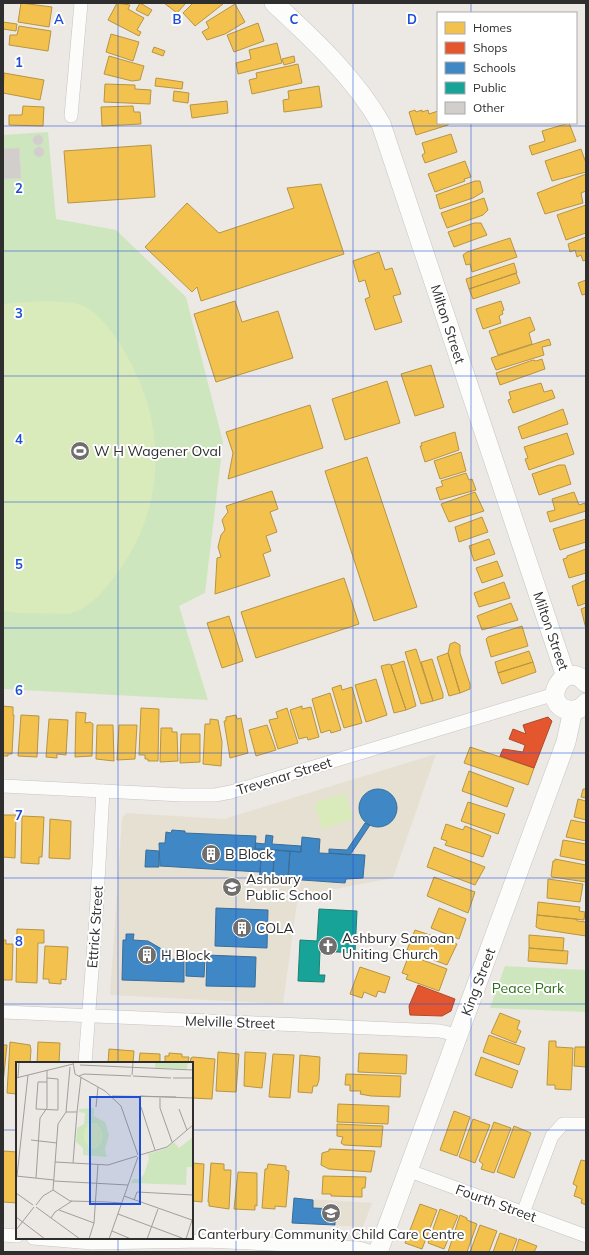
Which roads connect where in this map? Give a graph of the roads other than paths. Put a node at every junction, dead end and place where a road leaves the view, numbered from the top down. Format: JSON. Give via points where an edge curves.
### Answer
{"nodes":[{"id":1,"x":81,"y":3,"type":"edge"},
{"id":2,"x":274,"y":3,"type":"edge"},
{"id":3,"x":72,"y":116,"type":"dead end"},
{"id":4,"x":566,"y":677,"type":"junction"},
{"id":5,"x":586,"y":683,"type":"edge"},
{"id":6,"x":555,"y":694,"type":"junction"},
{"id":7,"x":579,"y":706,"type":"edge"},
{"id":8,"x":3,"y":786,"type":"edge"},
{"id":9,"x":103,"y":791,"type":"junction"},
{"id":10,"x":3,"y":1012,"type":"edge"},
{"id":11,"x":88,"y":1016,"type":"junction"},
{"id":12,"x":457,"y":1036,"type":"junction"},
{"id":13,"x":85,"y":1062,"type":"edge"},
{"id":14,"x":586,"y":1124,"type":"edge"},
{"id":15,"x":407,"y":1170,"type":"junction"},
{"id":16,"x":523,"y":1213,"type":"junction"},
{"id":17,"x":3,"y":1228,"type":"edge"},
{"id":18,"x":16,"y":1228,"type":"edge"},
{"id":19,"x":3,"y":1235,"type":"edge"},
{"id":20,"x":16,"y":1236,"type":"edge"},
{"id":21,"x":586,"y":1236,"type":"edge"},
{"id":22,"x":40,"y":1239,"type":"edge"},
{"id":23,"x":187,"y":1239,"type":"edge"},
{"id":24,"x":205,"y":1241,"type":"junction"},
{"id":25,"x":73,"y":1244,"type":"edge"},
{"id":26,"x":372,"y":1252,"type":"edge"},
{"id":27,"x":378,"y":1252,"type":"edge"}],
"edges":[{"from":1,"to":3,"type":"street"},
{"from":2,"to":4,"type":"main road","name":"Milton Street","via":[[338,67],[373,110],[381,124]]},
{"from":4,"to":5,"type":"main road","via":[[576,676]]},
{"from":4,"to":6,"type":"main road","via":[[558,684]]},
{"from":6,"to":7,"type":"main road","via":[[558,704],[562,707]]},
{"from":6,"to":9,"type":"street","name":"Trevenar Street","via":[[231,792],[198,795]]},
{"from":7,"to":12,"type":"main road","name":"King Street","via":[[480,980]]},
{"from":8,"to":9,"type":"street","name":"Trevenar Street"},
{"from":9,"to":11,"type":"street","name":"Ettrick Street"},
{"from":10,"to":11,"type":"street","name":"Melville Street"},
{"from":11,"to":12,"type":"street","name":"Melville Street","via":[[440,1031]]},
{"from":11,"to":13,"type":"street","name":"Ettrick Street"},
{"from":12,"to":15,"type":"main road","name":"King Street"},
{"from":14,"to":16,"type":"street","via":[[563,1124],[552,1136]]},
{"from":15,"to":16,"type":"street","name":"Fourth Street"},
{"from":15,"to":27,"type":"main road","name":"King Street"},
{"from":16,"to":21,"type":"street","name":"Fourth Street"},
{"from":17,"to":18,"type":"street"},
{"from":19,"to":20,"type":"street"},
{"from":22,"to":25,"type":"street"},
{"from":23,"to":24,"type":"street"},
{"from":24,"to":25,"type":"street"},
{"from":24,"to":26,"type":"street","via":[[359,1248]]}]}
